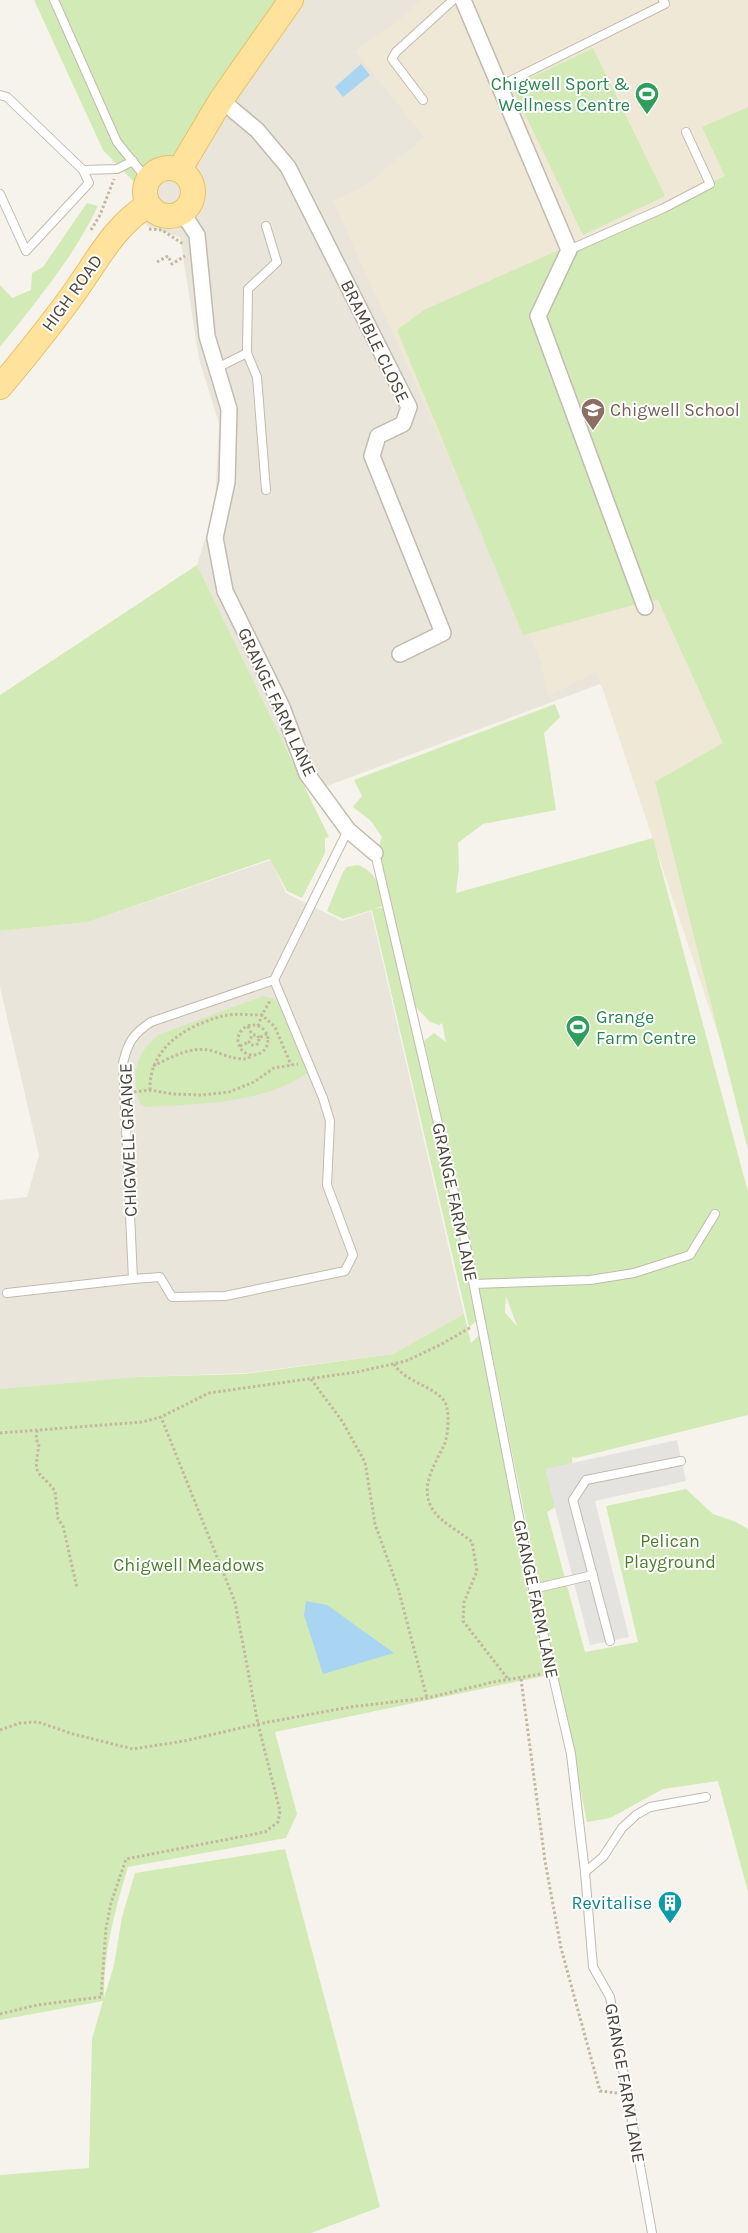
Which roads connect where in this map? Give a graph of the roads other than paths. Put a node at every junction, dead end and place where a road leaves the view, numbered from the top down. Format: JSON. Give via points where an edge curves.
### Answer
{"nodes":[{"id":1,"x":54,"y":0,"type":"edge"},
{"id":2,"x":291,"y":0,"type":"edge"},
{"id":3,"x":453,"y":0,"type":"edge"},
{"id":4,"x":463,"y":0,"type":"edge"},
{"id":5,"x":663,"y":0,"type":"edge"},
{"id":6,"x":500,"y":86,"type":"junction"},
{"id":7,"x":0,"y":95,"type":"edge"},
{"id":8,"x":221,"y":100,"type":"junction"},
{"id":9,"x":423,"y":100,"type":"dead end"},
{"id":10,"x":686,"y":132,"type":"dead end"},
{"id":11,"x":180,"y":169,"type":"junction"},
{"id":12,"x":83,"y":170,"type":"junction"},
{"id":13,"x":140,"y":170,"type":"junction"},
{"id":14,"x":0,"y":194,"type":"edge"},
{"id":15,"x":148,"y":205,"type":"junction"},
{"id":16,"x":182,"y":212,"type":"junction"},
{"id":17,"x":266,"y":226,"type":"dead end"},
{"id":18,"x":569,"y":250,"type":"junction"},
{"id":19,"x":247,"y":353,"type":"junction"},
{"id":20,"x":217,"y":368,"type":"junction"},
{"id":21,"x":0,"y":387,"type":"edge"},
{"id":22,"x":266,"y":490,"type":"dead end"},
{"id":23,"x":645,"y":607,"type":"dead end"},
{"id":24,"x":400,"y":654,"type":"dead end"},
{"id":25,"x":348,"y":830,"type":"junction"},
{"id":26,"x":375,"y":853,"type":"joint"},
{"id":27,"x":274,"y":980,"type":"junction"},
{"id":28,"x":715,"y":1214,"type":"dead end"},
{"id":29,"x":133,"y":1279,"type":"junction"},
{"id":30,"x":474,"y":1284,"type":"junction"},
{"id":31,"x":7,"y":1293,"type":"dead end"},
{"id":32,"x":681,"y":1461,"type":"dead end"},
{"id":33,"x":593,"y":1575,"type":"junction"},
{"id":34,"x":533,"y":1589,"type":"junction"},
{"id":35,"x":610,"y":1641,"type":"dead end"},
{"id":36,"x":706,"y":1797,"type":"dead end"},
{"id":37,"x":585,"y":1872,"type":"junction"},
{"id":38,"x":652,"y":2233,"type":"edge"}],
"edges":[{"from":1,"to":13,"type":"lane","via":[[117,142]]},
{"from":2,"to":8,"type":"main road"},
{"from":3,"to":9,"type":"lane","via":[[392,59]]},
{"from":4,"to":6,"type":"street"},
{"from":5,"to":6,"type":"lane","via":[[665,4]]},
{"from":6,"to":18,"type":"street"},
{"from":7,"to":12,"type":"lane","via":[[7,97]]},
{"from":8,"to":11,"type":"main road"},
{"from":8,"to":24,"type":"street","name":"BRAMBLE CLOSE","via":[[257,130],[288,167],[409,407],[403,424],[378,436],[372,456],[443,633]]},
{"from":10,"to":18,"type":"lane","via":[[710,184]]},
{"from":11,"to":13,"type":"main road","via":[[164,167],[152,173]]},
{"from":11,"to":16,"type":"main road","via":[[190,180],[193,190],[191,203]]},
{"from":12,"to":13,"type":"lane"},
{"from":12,"to":14,"type":"lane","via":[[90,183],[26,251]]},
{"from":13,"to":15,"type":"main road"},
{"from":15,"to":16,"type":"main road","via":[[155,212],[171,216]]},
{"from":15,"to":21,"type":"main road","name":"HIGH ROAD","via":[[133,214],[116,232],[75,292]]},
{"from":16,"to":20,"type":"street","name":"GRANGE FARM LANE","via":[[197,235],[207,336]]},
{"from":17,"to":19,"type":"lane","via":[[278,262],[248,289]]},
{"from":18,"to":23,"type":"street","via":[[538,316]]},
{"from":19,"to":20,"type":"lane"},
{"from":19,"to":22,"type":"lane","via":[[257,377]]},
{"from":20,"to":25,"type":"street","name":"GRANGE FARM LANE","via":[[229,410],[227,482],[215,538],[225,592],[282,707],[307,774]]},
{"from":25,"to":26,"type":"street","name":"GRANGE FARM LANE"},
{"from":25,"to":27,"type":"lane"},
{"from":26,"to":30,"type":"lane","name":"GRANGE FARM LANE"},
{"from":27,"to":29,"type":"lane","name":"CHIGWELL GRANGE","via":[[151,1022],[135,1033],[126,1048],[123,1063]]},
{"from":27,"to":29,"type":"lane","via":[[330,1122],[328,1184],[353,1256],[345,1271],[225,1296],[172,1298],[160,1277]]},
{"from":28,"to":30,"type":"lane","via":[[690,1255],[634,1273],[590,1280]]},
{"from":29,"to":31,"type":"lane"},
{"from":30,"to":34,"type":"lane","name":"GRANGE FARM LANE"},
{"from":32,"to":33,"type":"lane","via":[[586,1480],[573,1500]]},
{"from":33,"to":34,"type":"lane"},
{"from":33,"to":35,"type":"lane"},
{"from":34,"to":37,"type":"lane","name":"GRANGE FARM LANE","via":[[571,1754]]},
{"from":36,"to":37,"type":"lane","via":[[650,1807],[636,1815],[622,1828],[603,1857]]},
{"from":37,"to":38,"type":"lane","name":"GRANGE FARM LANE","via":[[593,1967],[610,1997]]}]}
